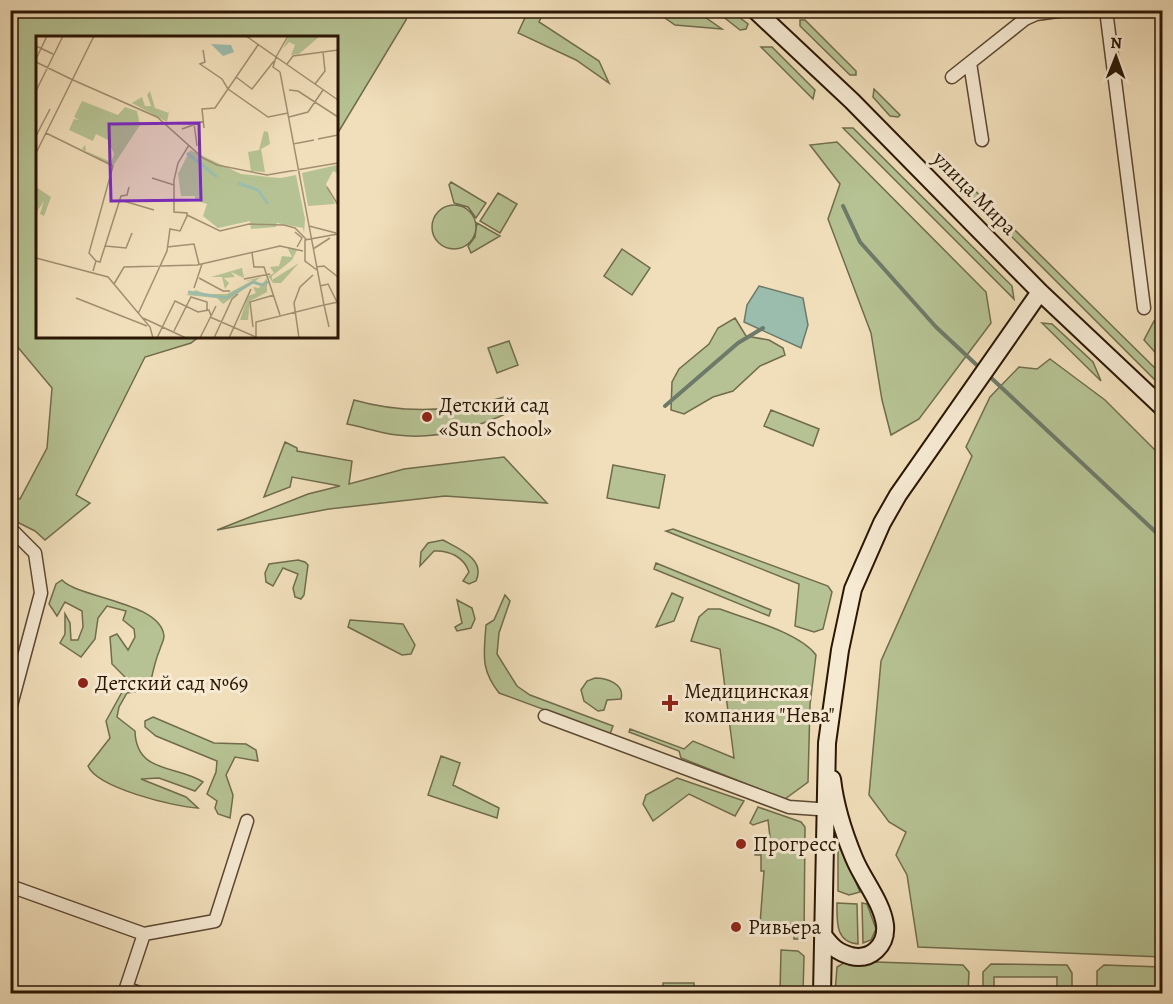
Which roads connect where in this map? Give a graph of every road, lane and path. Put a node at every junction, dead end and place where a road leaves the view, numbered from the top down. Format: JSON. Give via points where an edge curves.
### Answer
{"nodes":[{"id":1,"x":755,"y":10,"type":"edge"},
{"id":2,"x":1065,"y":10,"type":"edge"},
{"id":3,"x":1106,"y":10,"type":"edge"},
{"id":4,"x":969,"y":63,"type":"junction"},
{"id":5,"x":952,"y":77,"type":"dead end"},
{"id":6,"x":982,"y":140,"type":"dead end"},
{"id":7,"x":1040,"y":292,"type":"junction"},
{"id":8,"x":1144,"y":308,"type":"dead end"},
{"id":9,"x":1162,"y":407,"type":"edge"},
{"id":10,"x":10,"y":528,"type":"edge"},
{"id":11,"x":10,"y":709,"type":"edge"},
{"id":12,"x":545,"y":716,"type":"dead end"},
{"id":13,"x":831,"y":810,"type":"junction"},
{"id":14,"x":247,"y":821,"type":"dead end"},
{"id":15,"x":10,"y":886,"type":"edge"},
{"id":16,"x":144,"y":934,"type":"junction"},
{"id":17,"x":823,"y":935,"type":"junction"},
{"id":18,"x":125,"y":991,"type":"edge"},
{"id":19,"x":142,"y":993,"type":"edge"},
{"id":20,"x":822,"y":993,"type":"edge"}],
"edges":[{"from":1,"to":7,"type":"street","name":"улица Мира","via":[[852,101]]},
{"from":2,"to":4,"type":"street","via":[[1025,19]]},
{"from":3,"to":8,"type":"street"},
{"from":4,"to":5,"type":"street"},
{"from":4,"to":6,"type":"street"},
{"from":7,"to":9,"type":"street","name":"улица Мира"},
{"from":7,"to":13,"type":"street","via":[[939,434],[882,523],[853,588],[827,743]]},
{"from":10,"to":11,"type":"street","via":[[35,553],[41,593]]},
{"from":12,"to":13,"type":"street","via":[[789,807]]},
{"from":13,"to":17,"type":"street"},
{"from":13,"to":17,"type":"street","via":[[885,924],[884,940],[876,952],[858,958],[836,952]]},
{"from":14,"to":16,"type":"street","via":[[215,921]]},
{"from":15,"to":16,"type":"street"},
{"from":16,"to":18,"type":"street"},
{"from":17,"to":20,"type":"street"},
{"from":18,"to":19,"type":"street"}]}
